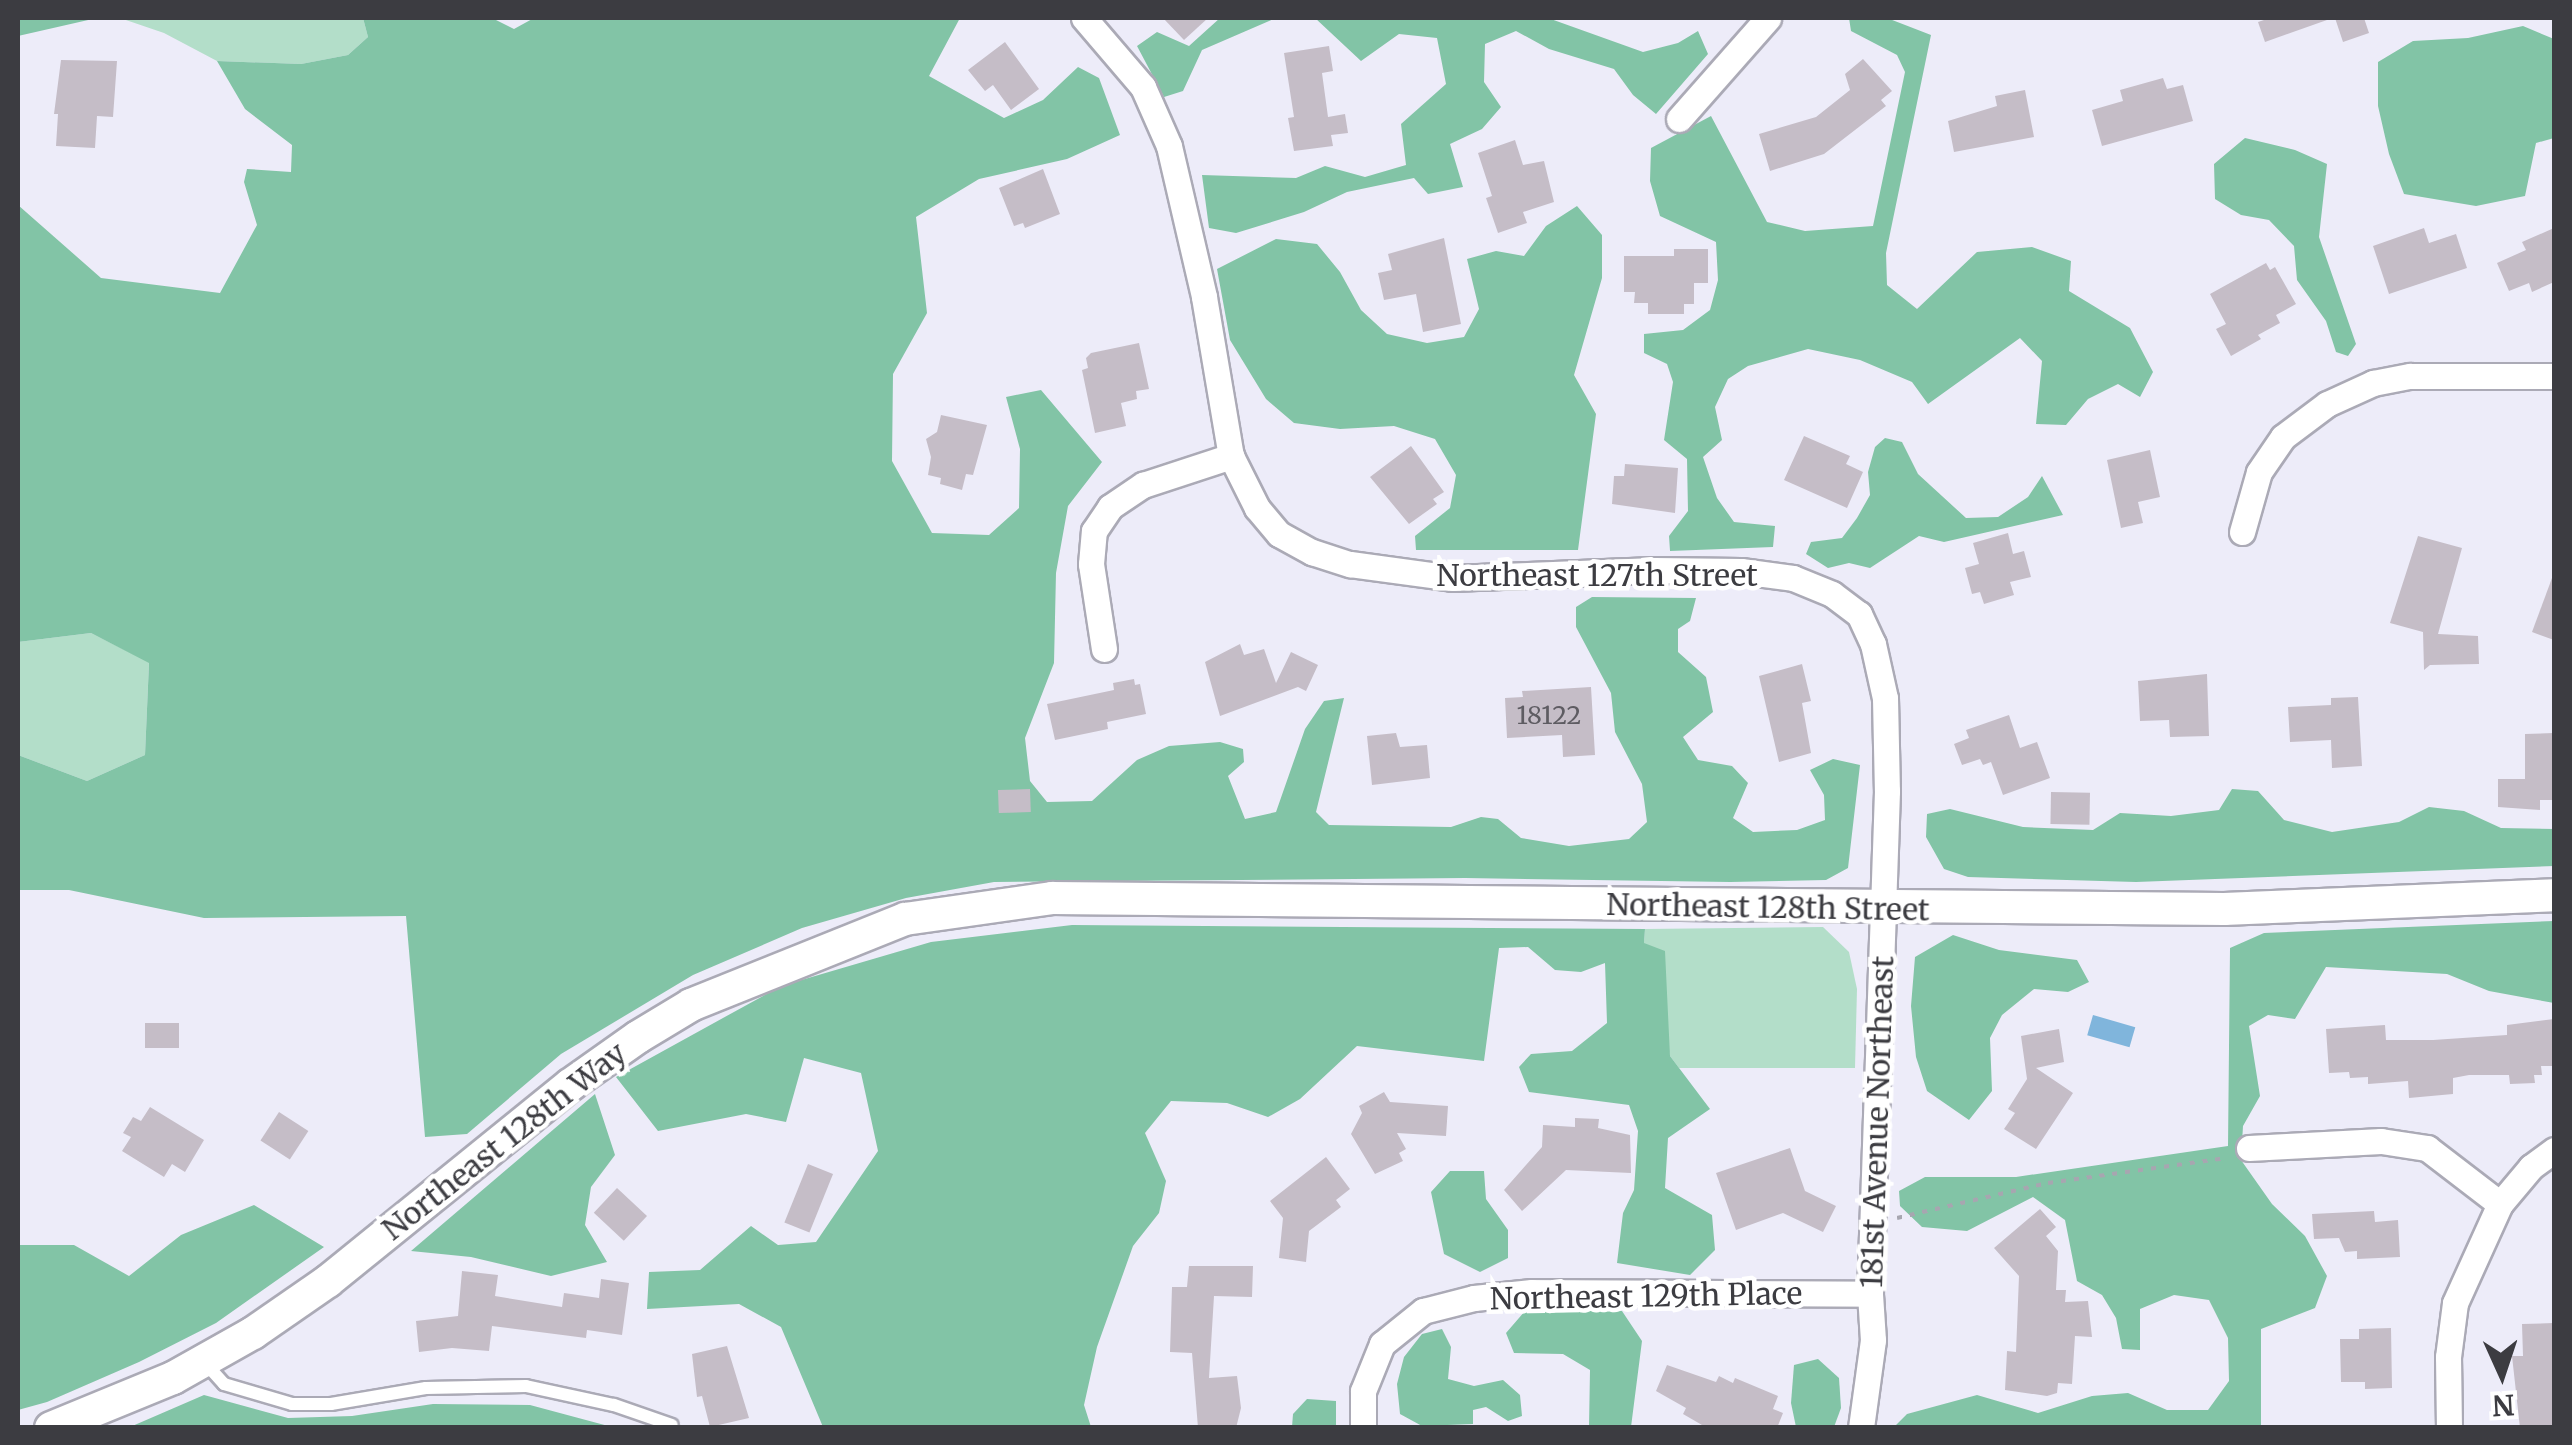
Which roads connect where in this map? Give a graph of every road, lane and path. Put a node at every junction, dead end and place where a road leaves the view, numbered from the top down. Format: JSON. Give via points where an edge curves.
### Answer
{"nodes":[{"id":1,"x":1084,"y":18,"type":"edge"},
{"id":2,"x":1768,"y":18,"type":"edge"},
{"id":3,"x":1679,"y":120,"type":"dead end"},
{"id":4,"x":2554,"y":376,"type":"edge"},
{"id":5,"x":1231,"y":456,"type":"junction"},
{"id":6,"x":2242,"y":532,"type":"dead end"},
{"id":7,"x":1832,"y":594,"type":"joint"},
{"id":8,"x":1104,"y":649,"type":"dead end"},
{"id":9,"x":2554,"y":894,"type":"edge"},
{"id":10,"x":982,"y":906,"type":"joint"},
{"id":11,"x":1884,"y":909,"type":"junction"},
{"id":12,"x":2249,"y":1148,"type":"joint"},
{"id":13,"x":2554,"y":1150,"type":"edge"},
{"id":14,"x":2500,"y":1204,"type":"junction"},
{"id":15,"x":1873,"y":1224,"type":"junction"},
{"id":16,"x":1870,"y":1294,"type":"junction"},
{"id":17,"x":204,"y":1362,"type":"junction"},
{"id":18,"x":672,"y":1425,"type":"dead end"},
{"id":19,"x":52,"y":1428,"type":"edge"},
{"id":20,"x":1363,"y":1428,"type":"edge"},
{"id":21,"x":1861,"y":1428,"type":"edge"},
{"id":22,"x":2449,"y":1428,"type":"edge"}],
"edges":[{"from":1,"to":5,"type":"street","name":"Northeast 127th Street","via":[[1143,87],[1169,146]]},
{"from":2,"to":3,"type":"street"},
{"from":4,"to":6,"type":"street","via":[[2410,376],[2373,382],[2328,404],[2283,437],[2259,472]]},
{"from":5,"to":7,"type":"street","name":"Northeast 127th Street","via":[[1257,508],[1279,534],[1350,564],[1452,578],[1742,571],[1793,578]]},
{"from":5,"to":8,"type":"street","via":[[1143,485],[1110,507],[1094,531],[1091,564]]},
{"from":7,"to":11,"type":"street","name":"181st Avenue Northeast","via":[[1859,614],[1885,698]]},
{"from":9,"to":11,"type":"street","name":"Northeast 128th Street","via":[[2224,909]]},
{"from":10,"to":11,"type":"street","name":"Northeast 128th Street","via":[[1052,898]]},
{"from":10,"to":17,"type":"street","name":"Northeast 128th Way","via":[[905,919],[678,1013],[592,1068],[328,1281]]},
{"from":11,"to":15,"type":"street","name":"181st Avenue Northeast"},
{"from":12,"to":14,"type":"street","via":[[2381,1141],[2428,1148]]},
{"from":12,"to":15,"type":"path","via":[[2217,1162],[2048,1183]]},
{"from":13,"to":14,"type":"street"},
{"from":14,"to":22,"type":"street","via":[[2455,1303]]},
{"from":15,"to":16,"type":"street","name":"181st Avenue Northeast"},
{"from":16,"to":20,"type":"street","name":"Northeast 129th Place","via":[[1532,1292],[1422,1311],[1382,1344],[1363,1391]]},
{"from":16,"to":21,"type":"street","name":"181st Avenue Northeast","via":[[1873,1340]]},
{"from":17,"to":18,"type":"lane","via":[[224,1384],[292,1404],[426,1388],[526,1386]]},
{"from":17,"to":19,"type":"street","name":"Northeast 128th Way"}]}
